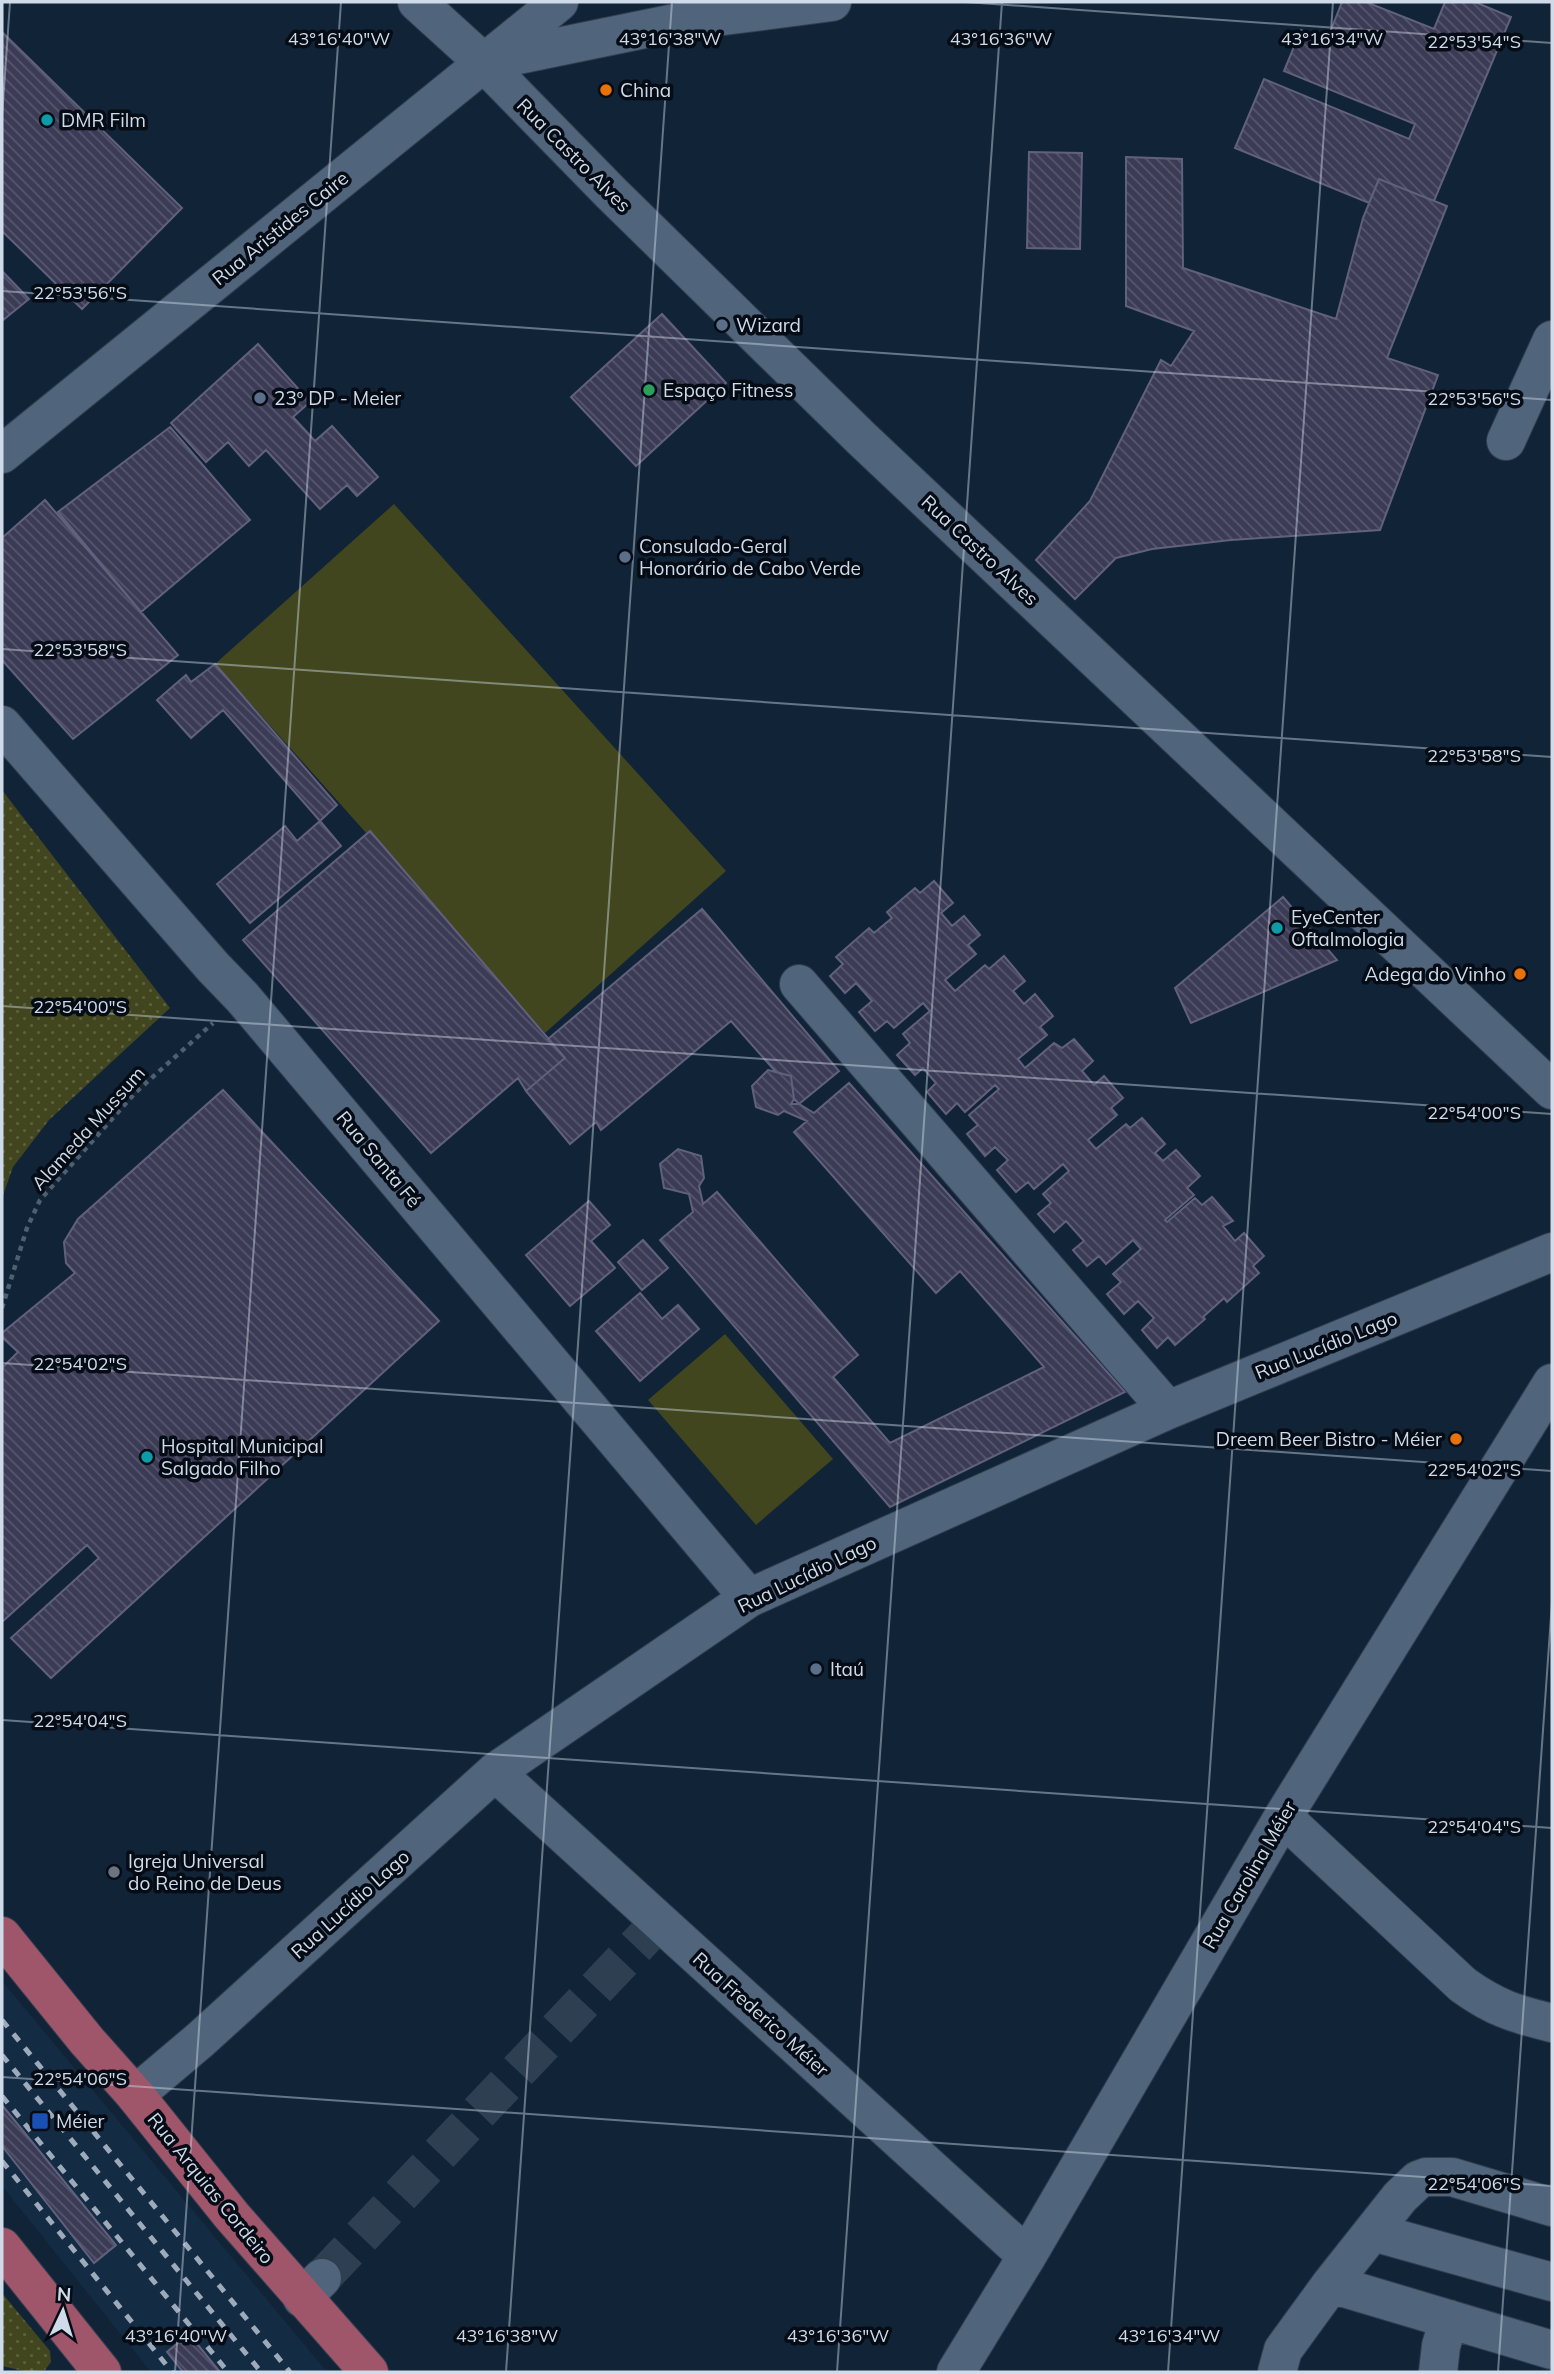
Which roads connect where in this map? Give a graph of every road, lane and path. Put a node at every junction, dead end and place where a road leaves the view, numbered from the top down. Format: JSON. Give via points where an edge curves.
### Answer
{"nodes":[{"id":1,"x":417,"y":2,"type":"edge"},
{"id":2,"x":559,"y":2,"type":"edge"},
{"id":3,"x":832,"y":2,"type":"edge"},
{"id":4,"x":483,"y":62,"type":"junction"},
{"id":5,"x":1552,"y":340,"type":"edge"},
{"id":6,"x":1506,"y":441,"type":"dead end"},
{"id":7,"x":2,"y":454,"type":"edge"},
{"id":8,"x":2,"y":725,"type":"edge"},
{"id":9,"x":799,"y":984,"type":"dead end"},
{"id":10,"x":242,"y":997,"type":"junction"},
{"id":11,"x":1552,"y":1090,"type":"edge"},
{"id":12,"x":1552,"y":1252,"type":"edge"},
{"id":13,"x":2,"y":1308,"type":"edge"},
{"id":14,"x":1552,"y":1383,"type":"edge"},
{"id":15,"x":1168,"y":1410,"type":"junction"},
{"id":16,"x":750,"y":1598,"type":"junction"},
{"id":17,"x":495,"y":1772,"type":"junction"},
{"id":18,"x":1283,"y":1817,"type":"junction"},
{"id":19,"x":2,"y":1936,"type":"edge"},
{"id":20,"x":1552,"y":2023,"type":"edge"},
{"id":21,"x":135,"y":2095,"type":"junction"},
{"id":22,"x":1552,"y":2207,"type":"edge"},
{"id":23,"x":1373,"y":2232,"type":"junction"},
{"id":24,"x":2,"y":2247,"type":"edge"},
{"id":25,"x":1027,"y":2256,"type":"junction"},
{"id":26,"x":1552,"y":2282,"type":"edge"},
{"id":27,"x":1331,"y":2284,"type":"junction"},
{"id":28,"x":1449,"y":2319,"type":"junction"},
{"id":29,"x":1552,"y":2350,"type":"edge"},
{"id":30,"x":102,"y":2372,"type":"edge"},
{"id":31,"x":369,"y":2372,"type":"edge"},
{"id":32,"x":956,"y":2372,"type":"edge"},
{"id":33,"x":1277,"y":2372,"type":"edge"},
{"id":34,"x":1438,"y":2372,"type":"edge"}],
"edges":[{"from":1,"to":4,"type":"street","name":"Rua Castro Alves"},
{"from":2,"to":4,"type":"street","name":"Rua Aristides Caire"},
{"from":3,"to":4,"type":"street","via":[[684,21]]},
{"from":4,"to":7,"type":"street","name":"Rua Aristides Caire"},
{"from":4,"to":11,"type":"street","name":"Rua Castro Alves","via":[[861,438]]},
{"from":5,"to":6,"type":"street"},
{"from":8,"to":10,"type":"street","name":"Rua Santa Fé"},
{"from":9,"to":15,"type":"street"},
{"from":10,"to":13,"type":"path","name":"Alameda Mussum","via":[[136,1092],[40,1200]]},
{"from":10,"to":16,"type":"street","name":"Rua Santa Fé"},
{"from":12,"to":15,"type":"street","name":"Rua Lucídio Lago"},
{"from":14,"to":18,"type":"street","name":"Rua Carolina Méier"},
{"from":15,"to":16,"type":"street","name":"Rua Lucídio Lago"},
{"from":16,"to":17,"type":"street","name":"Rua Lucídio Lago"},
{"from":17,"to":21,"type":"street","name":"Rua Lucídio Lago"},
{"from":17,"to":25,"type":"street","name":"Rua Frederico Méier"},
{"from":18,"to":20,"type":"street","via":[[1463,1985],[1486,2002]]},
{"from":18,"to":25,"type":"street","name":"Rua Carolina Méier"},
{"from":19,"to":21,"type":"main road","name":"Rua Arquias Cordeiro"},
{"from":21,"to":31,"type":"main road","name":"Rua Arquias Cordeiro","via":[[312,2288]]},
{"from":22,"to":23,"type":"street","via":[[1436,2176],[1418,2180]]},
{"from":23,"to":26,"type":"street"},
{"from":23,"to":27,"type":"street"},
{"from":24,"to":30,"type":"main road"},
{"from":25,"to":32,"type":"street","name":"Rua Carolina Méier"},
{"from":27,"to":28,"type":"street"},
{"from":27,"to":33,"type":"street","via":[[1283,2350]]},
{"from":28,"to":29,"type":"street"},
{"from":28,"to":34,"type":"street"}]}
